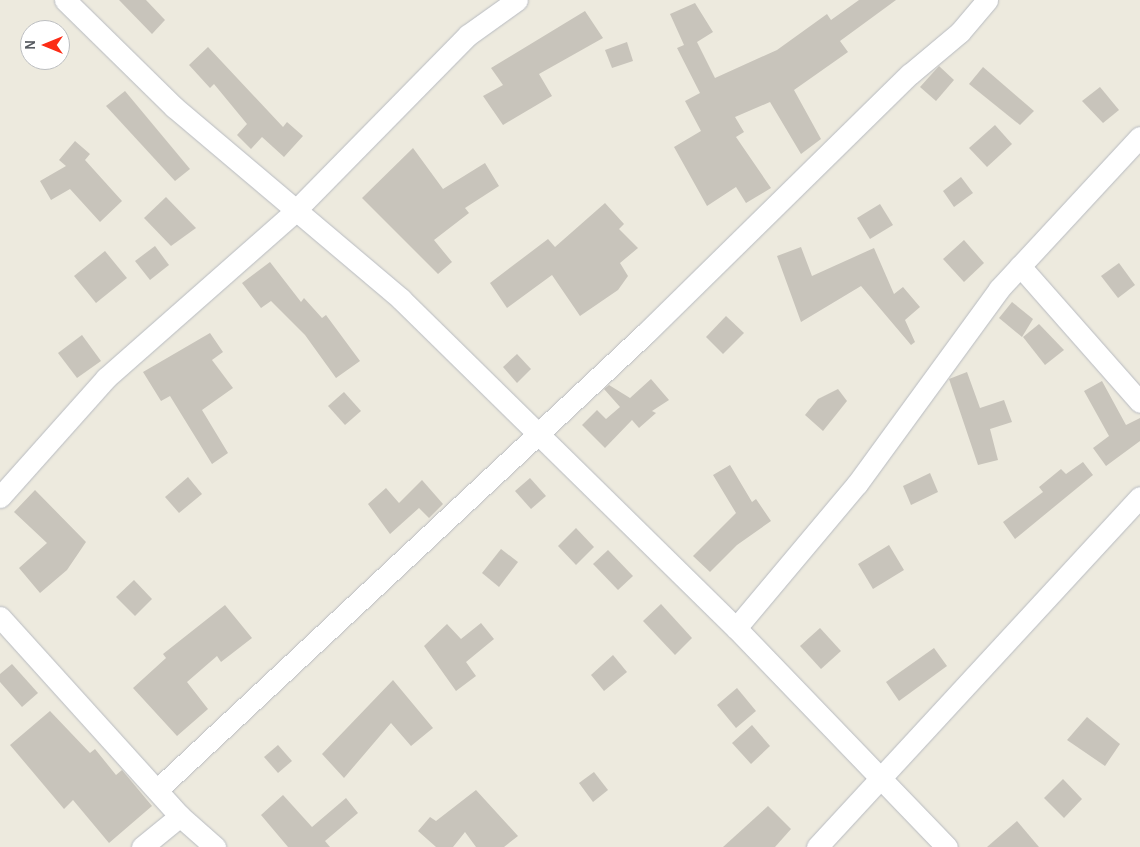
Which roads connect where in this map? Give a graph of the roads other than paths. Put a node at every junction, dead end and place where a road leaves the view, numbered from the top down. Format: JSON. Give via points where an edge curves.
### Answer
{"nodes":[{"id":1,"x":65,"y":0,"type":"edge"},
{"id":2,"x":517,"y":0,"type":"edge"},
{"id":3,"x":987,"y":0,"type":"edge"},
{"id":4,"x":1140,"y":137,"type":"edge"},
{"id":5,"x":294,"y":212,"type":"junction"},
{"id":6,"x":1020,"y":266,"type":"junction"},
{"id":7,"x":1140,"y":402,"type":"edge"},
{"id":8,"x":539,"y":434,"type":"junction"},
{"id":9,"x":0,"y":497,"type":"edge"},
{"id":10,"x":1140,"y":497,"type":"edge"},
{"id":11,"x":0,"y":617,"type":"edge"},
{"id":12,"x":736,"y":628,"type":"junction"},
{"id":13,"x":880,"y":780,"type":"junction"},
{"id":14,"x":157,"y":790,"type":"junction"},
{"id":15,"x":180,"y":816,"type":"junction"},
{"id":16,"x":142,"y":847,"type":"edge"},
{"id":17,"x":215,"y":847,"type":"edge"},
{"id":18,"x":817,"y":847,"type":"edge"},
{"id":19,"x":947,"y":847,"type":"edge"}],
"edges":[{"from":1,"to":5,"type":"street","via":[[174,107]]},
{"from":2,"to":5,"type":"street","via":[[468,35]]},
{"from":3,"to":8,"type":"street","via":[[960,32],[910,74]]},
{"from":4,"to":6,"type":"street"},
{"from":5,"to":8,"type":"street","via":[[401,299]]},
{"from":5,"to":9,"type":"street","via":[[106,378]]},
{"from":6,"to":7,"type":"street"},
{"from":6,"to":12,"type":"street","via":[[857,484]]},
{"from":8,"to":12,"type":"street"},
{"from":8,"to":14,"type":"street"},
{"from":10,"to":13,"type":"street"},
{"from":11,"to":14,"type":"street"},
{"from":12,"to":13,"type":"street"},
{"from":13,"to":18,"type":"street"},
{"from":13,"to":19,"type":"street"},
{"from":14,"to":15,"type":"street"},
{"from":15,"to":16,"type":"street"},
{"from":15,"to":17,"type":"street"}]}
